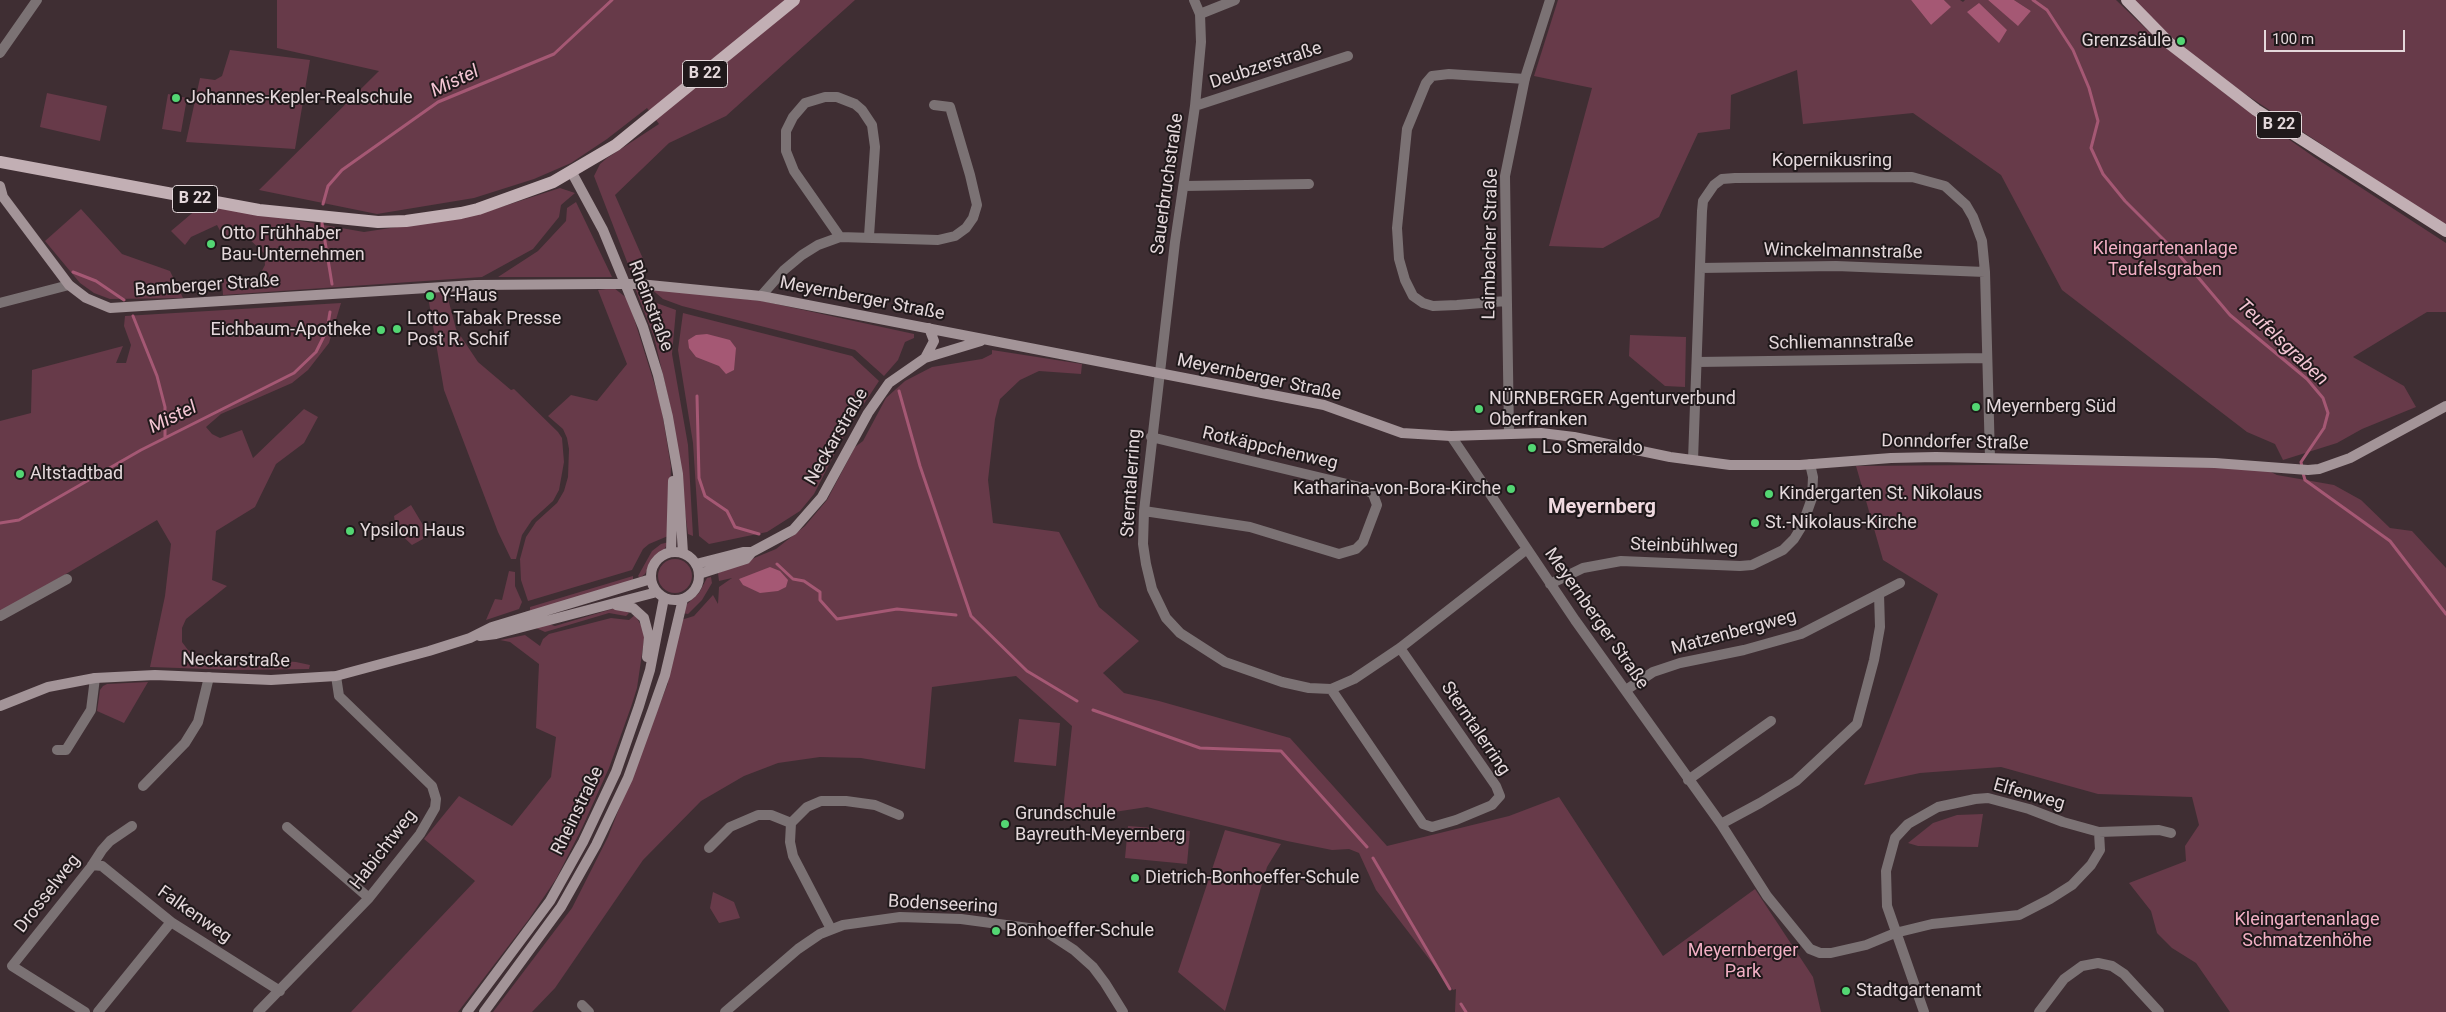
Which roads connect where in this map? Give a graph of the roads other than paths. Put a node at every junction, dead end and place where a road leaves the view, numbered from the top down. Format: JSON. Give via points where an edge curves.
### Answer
{"nodes":[{"id":1,"x":37,"y":0,"type":"edge"},
{"id":2,"x":794,"y":0,"type":"edge"},
{"id":3,"x":1194,"y":0,"type":"edge"},
{"id":4,"x":1235,"y":0,"type":"edge"},
{"id":5,"x":1550,"y":0,"type":"edge"},
{"id":6,"x":2127,"y":0,"type":"edge"},
{"id":7,"x":1200,"y":14,"type":"junction"},
{"id":8,"x":0,"y":53,"type":"edge"},
{"id":9,"x":1348,"y":56,"type":"dead end"},
{"id":10,"x":1525,"y":79,"type":"junction"},
{"id":11,"x":934,"y":105,"type":"dead end"},
{"id":12,"x":1195,"y":106,"type":"junction"},
{"id":13,"x":0,"y":162,"type":"edge"},
{"id":14,"x":571,"y":172,"type":"junction"},
{"id":15,"x":1309,"y":184,"type":"dead end"},
{"id":16,"x":0,"y":186,"type":"edge"},
{"id":17,"x":1184,"y":186,"type":"junction"},
{"id":18,"x":2446,"y":231,"type":"edge"},
{"id":19,"x":840,"y":236,"type":"junction"},
{"id":20,"x":868,"y":236,"type":"junction"},
{"id":21,"x":1700,"y":268,"type":"junction"},
{"id":22,"x":1985,"y":272,"type":"junction"},
{"id":23,"x":69,"y":285,"type":"junction"},
{"id":24,"x":475,"y":286,"type":"joint"},
{"id":25,"x":761,"y":296,"type":"junction"},
{"id":26,"x":1506,"y":301,"type":"junction"},
{"id":27,"x":0,"y":303,"type":"edge"},
{"id":28,"x":929,"y":328,"type":"junction"},
{"id":29,"x":985,"y":340,"type":"junction"},
{"id":30,"x":926,"y":358,"type":"junction"},
{"id":31,"x":1986,"y":358,"type":"junction"},
{"id":32,"x":1697,"y":362,"type":"junction"},
{"id":33,"x":1160,"y":374,"type":"junction"},
{"id":34,"x":2446,"y":406,"type":"edge"},
{"id":35,"x":1509,"y":433,"type":"junction"},
{"id":36,"x":1451,"y":436,"type":"junction"},
{"id":37,"x":1151,"y":437,"type":"junction"},
{"id":38,"x":1990,"y":458,"type":"junction"},
{"id":39,"x":675,"y":460,"type":"junction"},
{"id":40,"x":1693,"y":460,"type":"junction"},
{"id":41,"x":1810,"y":464,"type":"junction"},
{"id":42,"x":1144,"y":511,"type":"junction"},
{"id":43,"x":1527,"y":549,"type":"junction"},
{"id":44,"x":671,"y":552,"type":"junction"},
{"id":45,"x":683,"y":553,"type":"junction"},
{"id":46,"x":698,"y":569,"type":"junction"},
{"id":47,"x":68,"y":579,"type":"dead end"},
{"id":48,"x":651,"y":580,"type":"junction"},
{"id":49,"x":1900,"y":583,"type":"dead end"},
{"id":50,"x":1550,"y":584,"type":"junction"},
{"id":51,"x":1879,"y":594,"type":"junction"},
{"id":52,"x":660,"y":595,"type":"junction"},
{"id":53,"x":683,"y":599,"type":"junction"},
{"id":54,"x":608,"y":604,"type":"junction"},
{"id":55,"x":0,"y":616,"type":"edge"},
{"id":56,"x":470,"y":638,"type":"junction"},
{"id":57,"x":1400,"y":648,"type":"junction"},
{"id":58,"x":650,"y":670,"type":"junction"},
{"id":59,"x":336,"y":676,"type":"junction"},
{"id":60,"x":95,"y":678,"type":"junction"},
{"id":61,"x":209,"y":678,"type":"junction"},
{"id":62,"x":1331,"y":689,"type":"junction"},
{"id":63,"x":1626,"y":690,"type":"junction"},
{"id":64,"x":0,"y":706,"type":"edge"},
{"id":65,"x":1772,"y":720,"type":"dead end"},
{"id":66,"x":57,"y":750,"type":"dead end"},
{"id":67,"x":1688,"y":780,"type":"junction"},
{"id":68,"x":143,"y":786,"type":"dead end"},
{"id":69,"x":899,"y":815,"type":"dead end"},
{"id":70,"x":791,"y":823,"type":"junction"},
{"id":71,"x":1721,"y":824,"type":"junction"},
{"id":72,"x":132,"y":826,"type":"dead end"},
{"id":73,"x":287,"y":827,"type":"dead end"},
{"id":74,"x":2099,"y":832,"type":"junction"},
{"id":75,"x":2171,"y":833,"type":"dead end"},
{"id":76,"x":710,"y":848,"type":"dead end"},
{"id":77,"x":92,"y":865,"type":"junction"},
{"id":78,"x":369,"y":898,"type":"junction"},
{"id":79,"x":171,"y":922,"type":"junction"},
{"id":80,"x":831,"y":929,"type":"junction"},
{"id":81,"x":1895,"y":933,"type":"junction"},
{"id":82,"x":280,"y":991,"type":"junction"},
{"id":83,"x":86,"y":1012,"type":"edge"},
{"id":84,"x":98,"y":1012,"type":"edge"},
{"id":85,"x":258,"y":1012,"type":"edge"},
{"id":86,"x":467,"y":1012,"type":"edge"},
{"id":87,"x":484,"y":1012,"type":"edge"},
{"id":88,"x":725,"y":1012,"type":"edge"},
{"id":89,"x":1123,"y":1012,"type":"edge"},
{"id":90,"x":1924,"y":1012,"type":"edge"},
{"id":91,"x":2039,"y":1012,"type":"edge"},
{"id":92,"x":2159,"y":1012,"type":"edge"}],
"edges":[{"from":1,"to":8,"type":"street"},
{"from":2,"to":14,"type":"main road","number":"B 22","via":[[636,130]]},
{"from":3,"to":7,"type":"street","name":"Sauerbruchstraße"},
{"from":4,"to":7,"type":"street"},
{"from":5,"to":10,"type":"street","name":"Laimbacher Straße"},
{"from":6,"to":18,"type":"main road","number":"B 22","via":[[2168,43],[2256,110]]},
{"from":7,"to":12,"type":"street","name":"Sauerbruchstraße","via":[[1201,42]]},
{"from":9,"to":12,"type":"street","name":"Deubzerstraße"},
{"from":10,"to":26,"type":"street","name":"Laimbacher Straße","via":[[1505,176]]},
{"from":10,"to":26,"type":"street","via":[[1449,74],[1432,76],[1406,129],[1397,228],[1399,260],[1405,280],[1413,296],[1423,303],[1433,306]]},
{"from":11,"to":20,"type":"street","via":[[950,107],[977,205],[973,218],[955,236],[938,240]]},
{"from":12,"to":17,"type":"street","name":"Sauerbruchstraße"},
{"from":13,"to":14,"type":"main road","number":"B 22","via":[[259,210],[397,221],[478,209]]},
{"from":14,"to":39,"type":"street","name":"Rheinstraße","via":[[603,230],[643,327],[668,416]]},
{"from":15,"to":17,"type":"street"},
{"from":16,"to":23,"type":"street","name":"Bamberger Straße","via":[[4,197]]},
{"from":17,"to":33,"type":"street","name":"Sauerbruchstraße"},
{"from":19,"to":20,"type":"street"},
{"from":19,"to":20,"type":"street","via":[[794,171],[786,150],[786,131],[793,116],[805,103],[826,97],[837,97],[855,104],[872,125],[875,147]]},
{"from":19,"to":25,"type":"street","via":[[818,244],[802,255]]},
{"from":21,"to":22,"type":"street","name":"Winckelmannstraße","via":[[1836,266]]},
{"from":21,"to":22,"type":"street","name":"Kopernikusring","via":[[1703,201],[1722,179],[1912,177],[1945,186],[1966,205],[1982,241]]},
{"from":21,"to":32,"type":"street","name":"Kopernikusring"},
{"from":22,"to":31,"type":"street","name":"Kopernikusring"},
{"from":23,"to":24,"type":"street","name":"Bamberger Straße","via":[[96,304],[122,308]]},
{"from":23,"to":27,"type":"street"},
{"from":24,"to":25,"type":"street","name":"Meyernberger Straße","bridge":true,"via":[[639,284]]},
{"from":25,"to":28,"type":"street","name":"Meyernberger Straße"},
{"from":26,"to":35,"type":"street","name":"Laimbacher Straße"},
{"from":28,"to":29,"type":"street","name":"Meyernberger Straße"},
{"from":28,"to":30,"type":"street","via":[[934,341]]},
{"from":29,"to":30,"type":"street","name":"Neckarstraße"},
{"from":29,"to":33,"type":"street","name":"Meyernberger Straße"},
{"from":30,"to":46,"type":"street","name":"Neckarstraße","via":[[889,383],[878,396],[822,497],[802,522],[784,536],[752,552],[743,552]]},
{"from":31,"to":32,"type":"street","name":"Schliemannstraße"},
{"from":31,"to":38,"type":"street","name":"Kopernikusring"},
{"from":32,"to":40,"type":"street","name":"Kopernikusring"},
{"from":33,"to":36,"type":"street","name":"Meyernberger Straße","via":[[1324,405],[1402,433]]},
{"from":33,"to":37,"type":"street","name":"Sterntalerring"},
{"from":34,"to":38,"type":"street","name":"Donndorfer Straße","via":[[2350,458],[2319,469],[2215,463]]},
{"from":35,"to":36,"type":"street","name":"Donndorfer Straße"},
{"from":35,"to":40,"type":"street","name":"Donndorfer Straße","via":[[1574,437]]},
{"from":36,"to":43,"type":"street","name":"Meyernberger Straße"},
{"from":37,"to":42,"type":"street","name":"Sterntalerring"},
{"from":37,"to":42,"type":"street","name":"Rotkäppchenweg","via":[[1364,488],[1376,499],[1375,514],[1356,550],[1340,554],[1250,527]]},
{"from":38,"to":41,"type":"street","name":"Donndorfer Straße","via":[[1891,458]]},
{"from":39,"to":44,"type":"street","name":"Rheinstraße"},
{"from":39,"to":45,"type":"street","name":"Rheinstraße"},
{"from":40,"to":41,"type":"street","name":"Donndorfer Straße","via":[[1756,466]]},
{"from":41,"to":50,"type":"street","name":"Steinbühlweg","via":[[1812,498],[1794,540],[1783,550],[1752,565],[1621,561],[1583,568]]},
{"from":42,"to":62,"type":"street","name":"Sterntalerring","via":[[1143,544],[1152,589],[1166,618],[1180,633],[1225,662],[1282,682]]},
{"from":43,"to":50,"type":"street","name":"Meyernberger Straße"},
{"from":43,"to":57,"type":"street","name":"Sterntalerring"},
{"from":44,"to":45,"type":"street"},
{"from":44,"to":48,"type":"street","via":[[656,561]]},
{"from":45,"to":46,"type":"street"},
{"from":46,"to":53,"type":"street","via":[[695,590]]},
{"from":47,"to":55,"type":"street"},
{"from":48,"to":52,"type":"street"},
{"from":48,"to":56,"type":"street","name":"Neckarstraße","via":[[492,627]]},
{"from":49,"to":51,"type":"street","name":"Matzenbergweg"},
{"from":50,"to":63,"type":"street","name":"Meyernberger Straße"},
{"from":51,"to":63,"type":"street","name":"Matzenbergweg","via":[[1801,634],[1744,650],[1680,662],[1653,672]]},
{"from":51,"to":71,"type":"street","via":[[1880,627],[1876,652],[1857,724],[1796,781]]},
{"from":52,"to":53,"type":"street","via":[[674,600]]},
{"from":52,"to":54,"type":"street","name":"Neckarstraße"},
{"from":52,"to":58,"type":"street","name":"Rheinstraße"},
{"from":53,"to":87,"type":"street","name":"Rheinstraße","via":[[665,675],[628,778],[612,812],[561,908]]},
{"from":54,"to":56,"type":"street","name":"Neckarstraße"},
{"from":54,"to":58,"type":"street","via":[[633,608],[644,618],[648,627],[646,662]]},
{"from":56,"to":59,"type":"street","name":"Neckarstraße"},
{"from":57,"to":62,"type":"street","name":"Sterntalerring","via":[[1354,679]]},
{"from":57,"to":62,"type":"street","name":"Sterntalerring","via":[[1496,786],[1500,796],[1492,805],[1432,827],[1423,824]]},
{"from":58,"to":86,"type":"street","name":"Rheinstraße","via":[[616,772],[583,842],[550,901]]},
{"from":59,"to":61,"type":"street","name":"Neckarstraße","via":[[271,680]]},
{"from":59,"to":78,"type":"street","name":"Habichtweg","via":[[339,696],[422,774],[432,786],[436,799],[427,824]]},
{"from":60,"to":61,"type":"street","name":"Neckarstraße","via":[[155,675]]},
{"from":60,"to":64,"type":"street","name":"Neckarstraße","via":[[48,687]]},
{"from":60,"to":66,"type":"street","via":[[91,710],[66,750]]},
{"from":61,"to":68,"type":"street","via":[[198,722],[185,743]]},
{"from":63,"to":67,"type":"street","name":"Meyernberger Straße"},
{"from":65,"to":67,"type":"street"},
{"from":67,"to":71,"type":"street","name":"Meyernberger Straße"},
{"from":69,"to":70,"type":"street","via":[[875,805],[821,801],[806,807]]},
{"from":70,"to":76,"type":"street","via":[[758,815],[730,827]]},
{"from":70,"to":80,"type":"street","via":[[793,856]]},
{"from":71,"to":81,"type":"street","name":"Meyernberger Straße","via":[[1767,896],[1810,950],[1831,953],[1866,945]]},
{"from":72,"to":77,"type":"street","name":"Drosselweg","via":[[110,841]]},
{"from":73,"to":78,"type":"street"},
{"from":74,"to":75,"type":"street","name":"Elfenweg","via":[[2159,830]]},
{"from":74,"to":81,"type":"street","name":"Meyernberger Straße","via":[[2100,850],[2092,865],[2072,885],[2019,915],[1932,924]]},
{"from":74,"to":81,"type":"street","name":"Elfenweg","via":[[1988,798],[1938,807],[1908,824],[1896,838],[1886,871],[1887,906]]},
{"from":77,"to":79,"type":"street","name":"Falkenweg","via":[[102,866]]},
{"from":77,"to":83,"type":"street","name":"Drosselweg","via":[[12,966]]},
{"from":78,"to":82,"type":"street","name":"Habichtweg"},
{"from":79,"to":82,"type":"street","name":"Falkenweg"},
{"from":79,"to":84,"type":"street"},
{"from":80,"to":88,"type":"street","name":"Bodenseering","via":[[798,949]]},
{"from":80,"to":89,"type":"street","name":"Bodenseering","via":[[878,918],[900,917],[961,919],[1044,932],[1093,967]]},
{"from":81,"to":90,"type":"street"},
{"from":82,"to":85,"type":"street","name":"Habichtweg"},
{"from":91,"to":92,"type":"street","via":[[2064,978],[2082,966],[2098,963],[2112,966],[2124,974]]}]}
